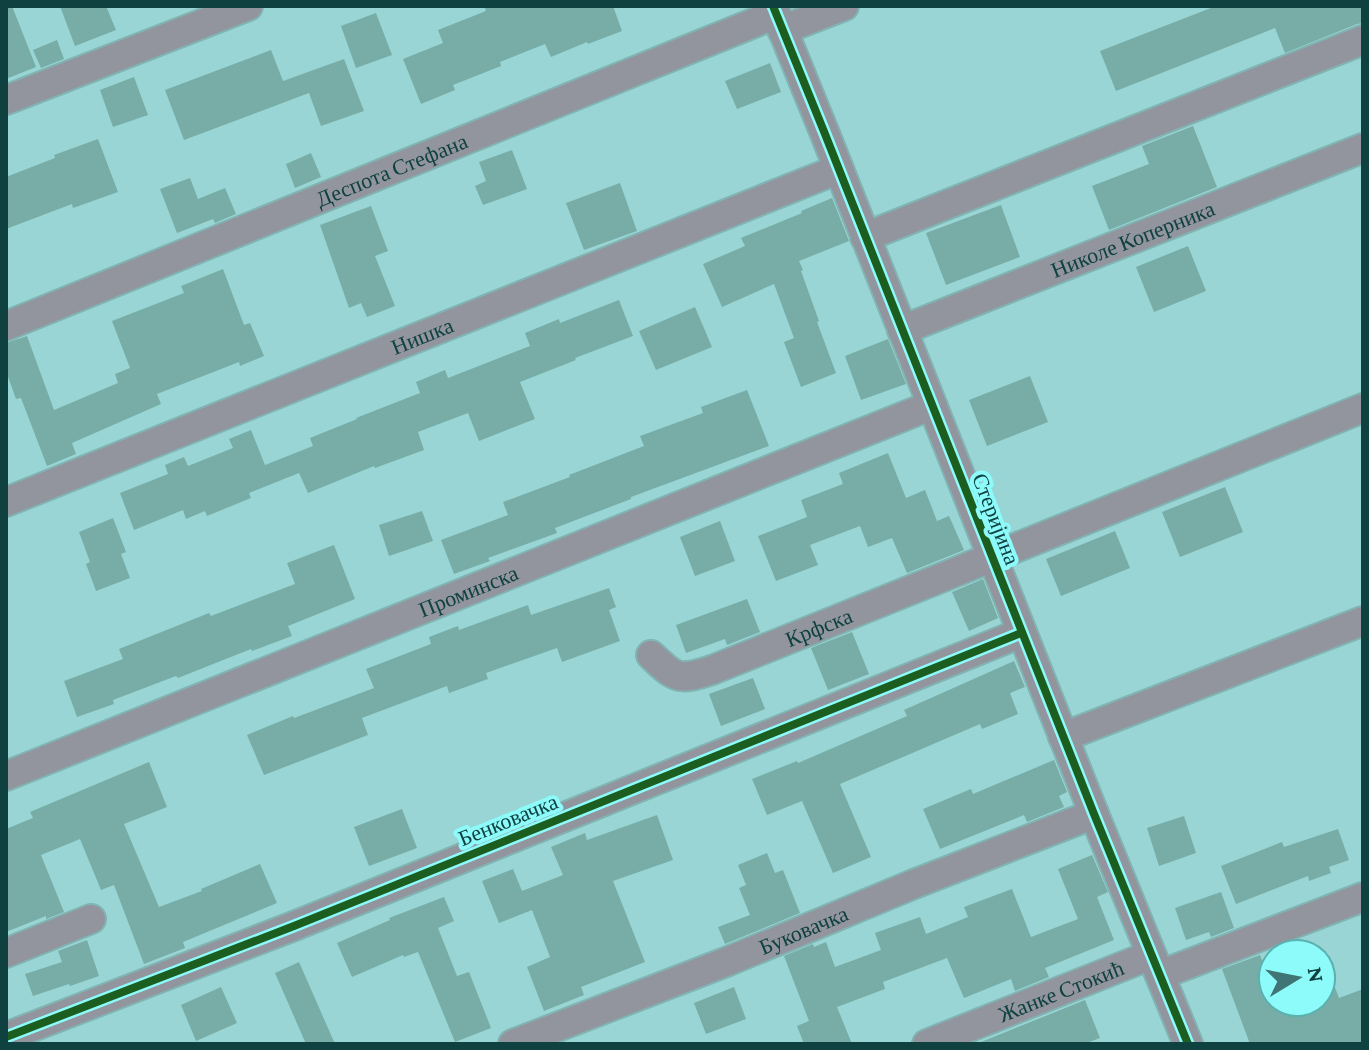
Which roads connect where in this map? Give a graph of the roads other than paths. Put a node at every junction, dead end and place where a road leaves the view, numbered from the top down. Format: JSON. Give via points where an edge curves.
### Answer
{"nodes":[{"id":1,"x":248,"y":6,"type":"edge"},
{"id":2,"x":844,"y":6,"type":"edge"},
{"id":3,"x":777,"y":17,"type":"edge"},
{"id":4,"x":1363,"y":40,"type":"edge"},
{"id":5,"x":6,"y":100,"type":"edge"},
{"id":6,"x":1363,"y":148,"type":"edge"},
{"id":7,"x":839,"y":169,"type":"junction"},
{"id":8,"x":865,"y":237,"type":"junction"},
{"id":9,"x":6,"y":326,"type":"edge"},
{"id":10,"x":902,"y":330,"type":"junction"},
{"id":11,"x":932,"y":405,"type":"junction"},
{"id":12,"x":1363,"y":408,"type":"edge"},
{"id":13,"x":6,"y":502,"type":"edge"},
{"id":14,"x":991,"y":558,"type":"junction"},
{"id":15,"x":1363,"y":621,"type":"edge"},
{"id":16,"x":1021,"y":633,"type":"junction"},
{"id":17,"x":651,"y":655,"type":"dead end"},
{"id":18,"x":1063,"y":737,"type":"junction"},
{"id":19,"x":6,"y":776,"type":"edge"},
{"id":20,"x":1094,"y":814,"type":"junction"},
{"id":21,"x":1363,"y":897,"type":"edge"},
{"id":22,"x":91,"y":919,"type":"dead end"},
{"id":23,"x":6,"y":953,"type":"edge"},
{"id":24,"x":1155,"y":965,"type":"junction"},
{"id":25,"x":6,"y":1037,"type":"edge"},
{"id":26,"x":513,"y":1044,"type":"edge"},
{"id":27,"x":927,"y":1044,"type":"edge"},
{"id":28,"x":1188,"y":1044,"type":"edge"}],
"edges":[{"from":1,"to":5,"type":"street"},
{"from":2,"to":3,"type":"street","name":"Деспота Стефана"},
{"from":3,"to":7,"type":"street","name":"Стеријина"},
{"from":3,"to":9,"type":"street","name":"Деспота Стефана"},
{"from":4,"to":8,"type":"street"},
{"from":6,"to":10,"type":"street","name":"Николе Коперника"},
{"from":7,"to":8,"type":"street","name":"Стеријина"},
{"from":7,"to":13,"type":"street","name":"Нишка"},
{"from":8,"to":10,"type":"street","name":"Стеријина"},
{"from":10,"to":11,"type":"street","name":"Стеријина"},
{"from":11,"to":14,"type":"street","name":"Стеријина"},
{"from":11,"to":19,"type":"street","name":"Проминска"},
{"from":12,"to":14,"type":"street","name":"Стеријина"},
{"from":14,"to":16,"type":"street","name":"Стеријина"},
{"from":14,"to":17,"type":"street","name":"Крфска","via":[[696,675],[674,675]]},
{"from":15,"to":18,"type":"street"},
{"from":16,"to":18,"type":"street","name":"Стеријина"},
{"from":16,"to":25,"type":"street","name":"Бенковачка"},
{"from":18,"to":20,"type":"street","name":"Стеријина"},
{"from":20,"to":24,"type":"street","name":"Стеријина"},
{"from":20,"to":26,"type":"street","name":"Буковачка"},
{"from":21,"to":24,"type":"street","name":"Жанке Стокић"},
{"from":22,"to":23,"type":"street"},
{"from":24,"to":27,"type":"street","name":"Жанке Стокић"},
{"from":24,"to":28,"type":"street","name":"Стеријина"}]}
